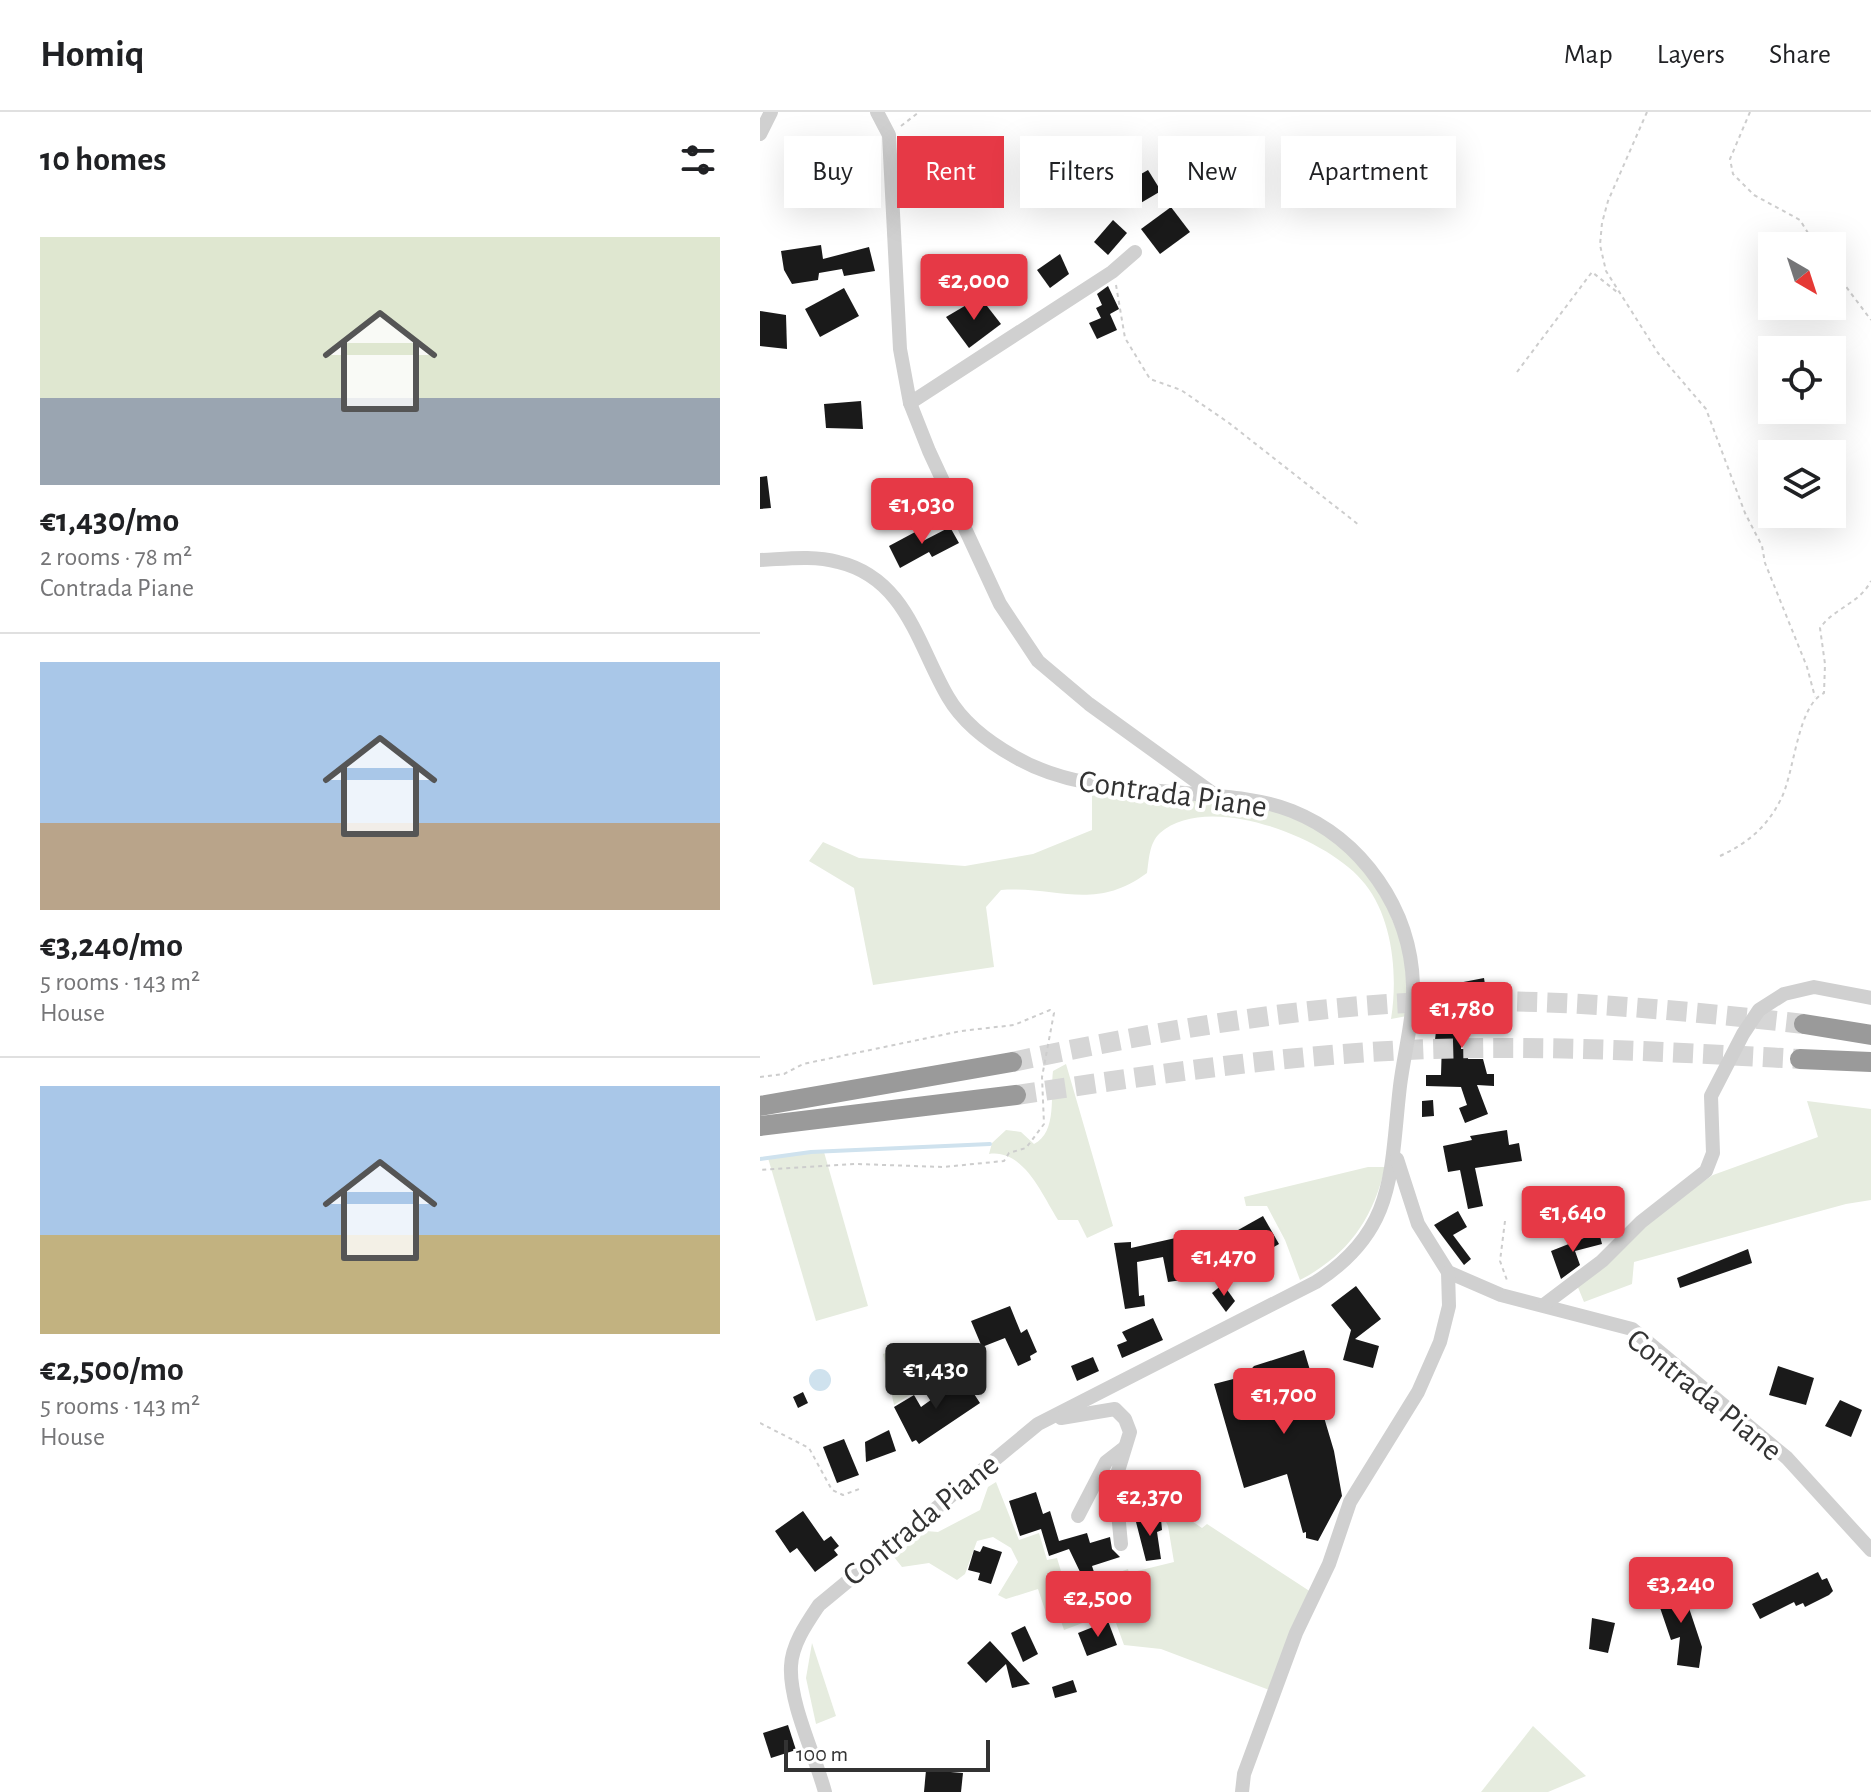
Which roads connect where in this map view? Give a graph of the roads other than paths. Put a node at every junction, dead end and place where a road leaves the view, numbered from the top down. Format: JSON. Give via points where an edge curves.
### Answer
{"nodes":[{"id":1,"x":771,"y":112,"type":"edge"},
{"id":2,"x":877,"y":112,"type":"edge"},
{"id":3,"x":760,"y":134,"type":"edge"},
{"id":4,"x":1135,"y":252,"type":"dead end"},
{"id":5,"x":910,"y":403,"type":"junction"},
{"id":6,"x":760,"y":560,"type":"edge"},
{"id":7,"x":1215,"y":795,"type":"junction"},
{"id":8,"x":1871,"y":998,"type":"edge"},
{"id":9,"x":1804,"y":1024,"type":"tunnel mouth"},
{"id":10,"x":1871,"y":1035,"type":"edge"},
{"id":11,"x":1800,"y":1059,"type":"tunnel mouth"},
{"id":12,"x":1012,"y":1062,"type":"tunnel mouth"},
{"id":13,"x":1871,"y":1062,"type":"edge"},
{"id":14,"x":1016,"y":1095,"type":"tunnel mouth"},
{"id":15,"x":760,"y":1106,"type":"edge"},
{"id":16,"x":760,"y":1126,"type":"edge"},
{"id":17,"x":1395,"y":1154,"type":"junction"},
{"id":18,"x":1448,"y":1272,"type":"junction"},
{"id":19,"x":1545,"y":1304,"type":"junction"},
{"id":20,"x":1038,"y":1424,"type":"junction"},
{"id":21,"x":1124,"y":1447,"type":"junction"},
{"id":22,"x":1078,"y":1516,"type":"dead end"},
{"id":23,"x":1121,"y":1544,"type":"dead end"},
{"id":24,"x":1871,"y":1550,"type":"edge"},
{"id":25,"x":825,"y":1792,"type":"edge"},
{"id":26,"x":1242,"y":1792,"type":"edge"}],
"edges":[{"from":1,"to":3,"type":"street"},
{"from":2,"to":5,"type":"street","via":[[889,135],[900,349]]},
{"from":4,"to":5,"type":"street"},
{"from":5,"to":7,"type":"street","via":[[1000,604],[1038,661]]},
{"from":6,"to":7,"type":"street","name":"Contrada Piane","via":[[836,561],[876,580],[907,612],[949,699],[982,735],[1033,768],[1099,785]]},
{"from":7,"to":17,"type":"street","name":"Contrada Piane","via":[[1290,810],[1319,825],[1347,845],[1389,895],[1409,949],[1413,985]]},
{"from":8,"to":19,"type":"street","via":[[1814,987],[1784,994],[1759,1010],[1711,1096],[1712,1160],[1706,1171]]},
{"from":9,"to":10,"type":"highway"},
{"from":11,"to":13,"type":"highway"},
{"from":12,"to":15,"type":"highway"},
{"from":14,"to":16,"type":"highway"},
{"from":17,"to":18,"type":"street","name":"Contrada Piane","via":[[1418,1224]]},
{"from":17,"to":20,"type":"street","name":"Contrada Piane","via":[[1377,1217],[1356,1248],[1325,1276]]},
{"from":18,"to":19,"type":"street","name":"Contrada Piane"},
{"from":18,"to":26,"type":"street","via":[[1449,1306],[1440,1342],[1418,1392],[1350,1502],[1329,1564],[1296,1633]]},
{"from":19,"to":24,"type":"street","name":"Contrada Piane","via":[[1632,1329],[1787,1458]]},
{"from":20,"to":21,"type":"street","via":[[1115,1409],[1130,1432]]},
{"from":20,"to":25,"type":"street","name":"Contrada Piane","via":[[838,1587],[806,1624],[791,1666],[794,1693]]},
{"from":21,"to":22,"type":"street","via":[[1106,1462]]},
{"from":21,"to":23,"type":"street","via":[[1115,1481]]}]}
